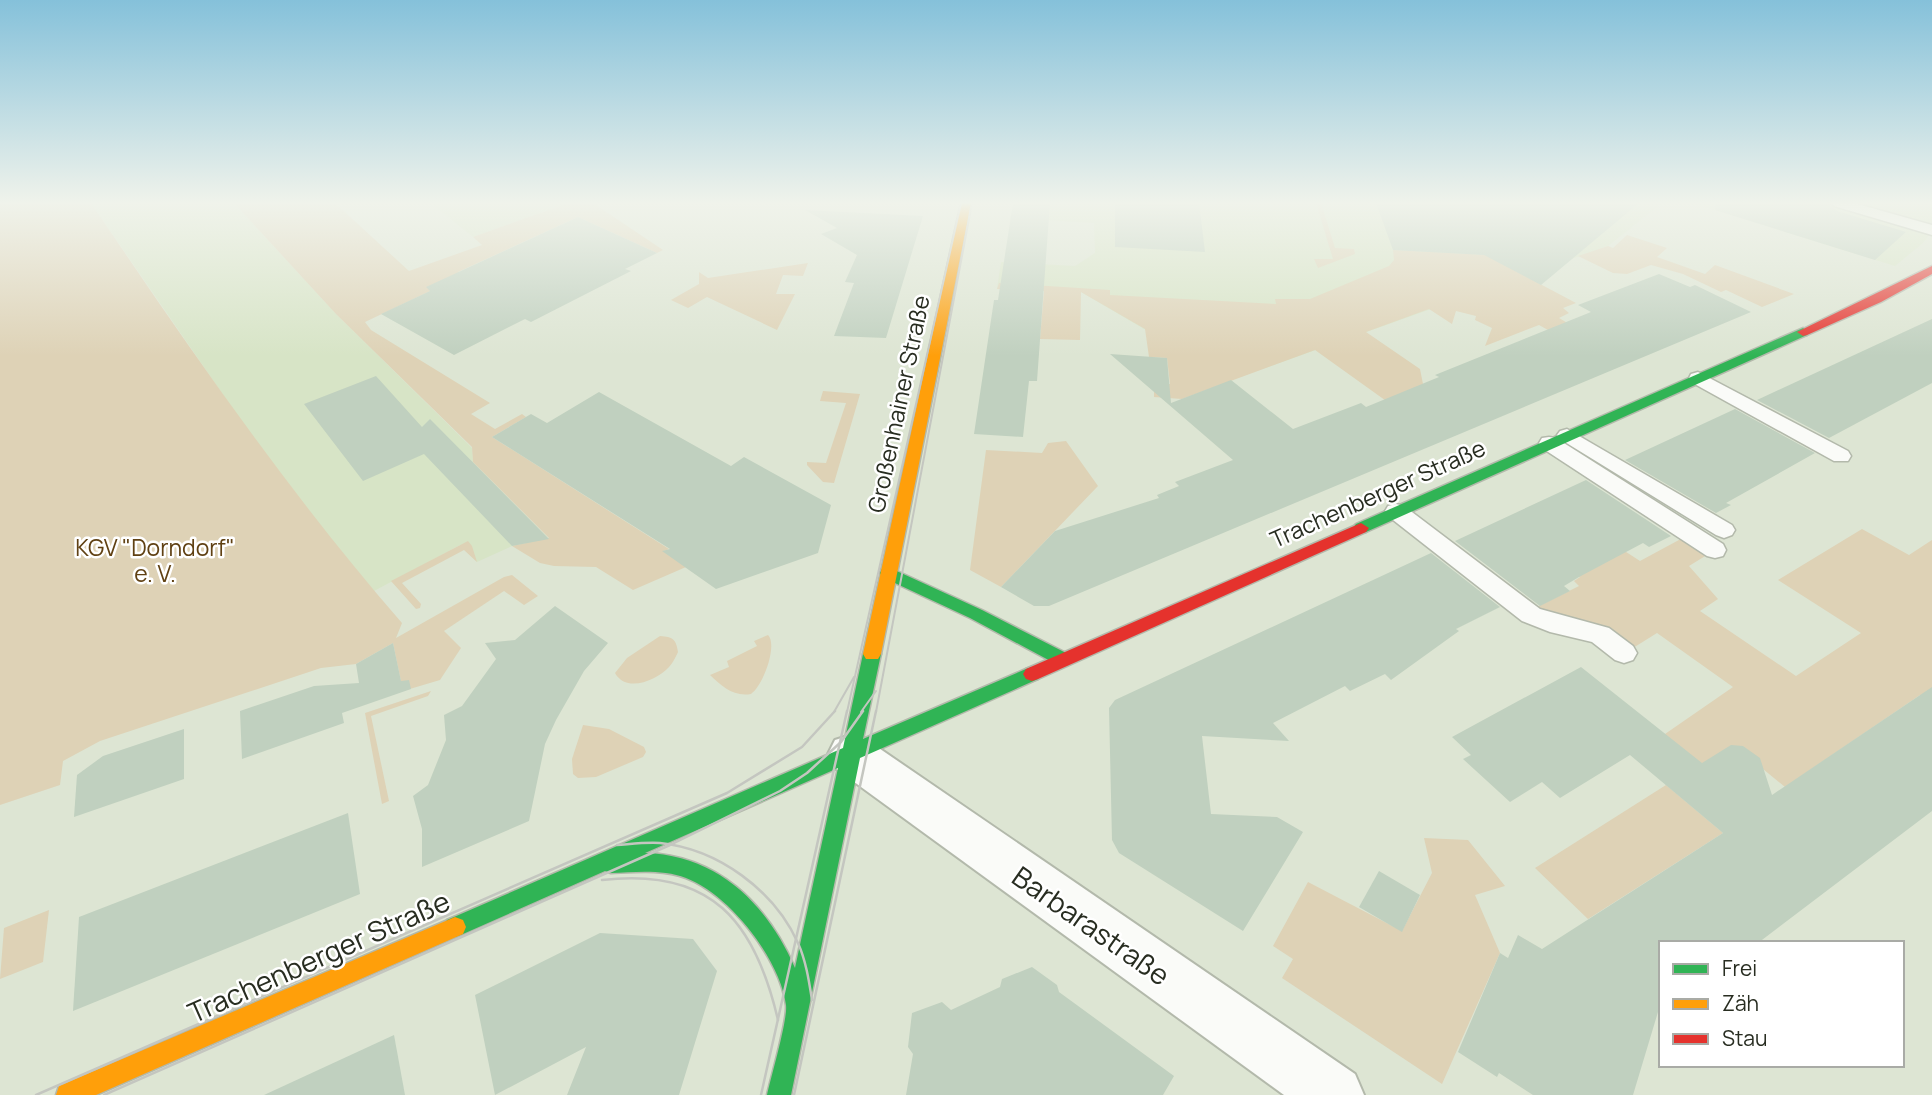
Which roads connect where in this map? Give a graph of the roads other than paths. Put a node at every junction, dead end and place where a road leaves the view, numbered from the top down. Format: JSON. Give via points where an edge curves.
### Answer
{"nodes":[{"id":1,"x":955,"y":254,"type":"edge"},
{"id":2,"x":1929,"y":275,"type":"edge"},
{"id":3,"x":1698,"y":378,"type":"junction"},
{"id":4,"x":1558,"y":439,"type":"junction"},
{"id":5,"x":1841,"y":456,"type":"dead end"},
{"id":6,"x":1396,"y":511,"type":"junction"},
{"id":7,"x":1720,"y":540,"type":"dead end"},
{"id":8,"x":888,"y":573,"type":"junction"},
{"id":9,"x":1624,"y":653,"type":"dead end"},
{"id":10,"x":1062,"y":659,"type":"junction"},
{"id":11,"x":851,"y":754,"type":"junction"},
{"id":12,"x":591,"y":867,"type":"junction"},
{"id":13,"x":797,"y":1006,"type":"junction"},
{"id":14,"x":68,"y":1095,"type":"edge"},
{"id":15,"x":779,"y":1095,"type":"edge"},
{"id":16,"x":1334,"y":1095,"type":"edge"}],
"edges":[{"from":1,"to":8,"type":"street","name":"Großenhainer Straße"},
{"from":2,"to":3,"type":"street","name":"Trachenberger Straße"},
{"from":3,"to":4,"type":"street","name":"Trachenberger Straße"},
{"from":3,"to":5,"type":"lane"},
{"from":4,"to":6,"type":"street","name":"Trachenberger Straße"},
{"from":4,"to":7,"type":"lane"},
{"from":6,"to":9,"type":"lane","via":[[1531,615],[1600,635]]},
{"from":6,"to":10,"type":"street","name":"Trachenberger Straße"},
{"from":8,"to":10,"type":"street"},
{"from":8,"to":11,"type":"street","name":"Großenhainer Straße"},
{"from":10,"to":11,"type":"street","name":"Trachenberger Straße"},
{"from":11,"to":12,"type":"street","name":"Trachenberger Straße"},
{"from":11,"to":13,"type":"street","name":"Großenhainer Straße"},
{"from":11,"to":16,"type":"street","name":"Barbarastraße"},
{"from":12,"to":13,"type":"street","via":[[664,865],[700,873],[721,887],[753,916],[790,976]]},
{"from":12,"to":14,"type":"street","name":"Trachenberger Straße"},
{"from":13,"to":15,"type":"street"}]}
